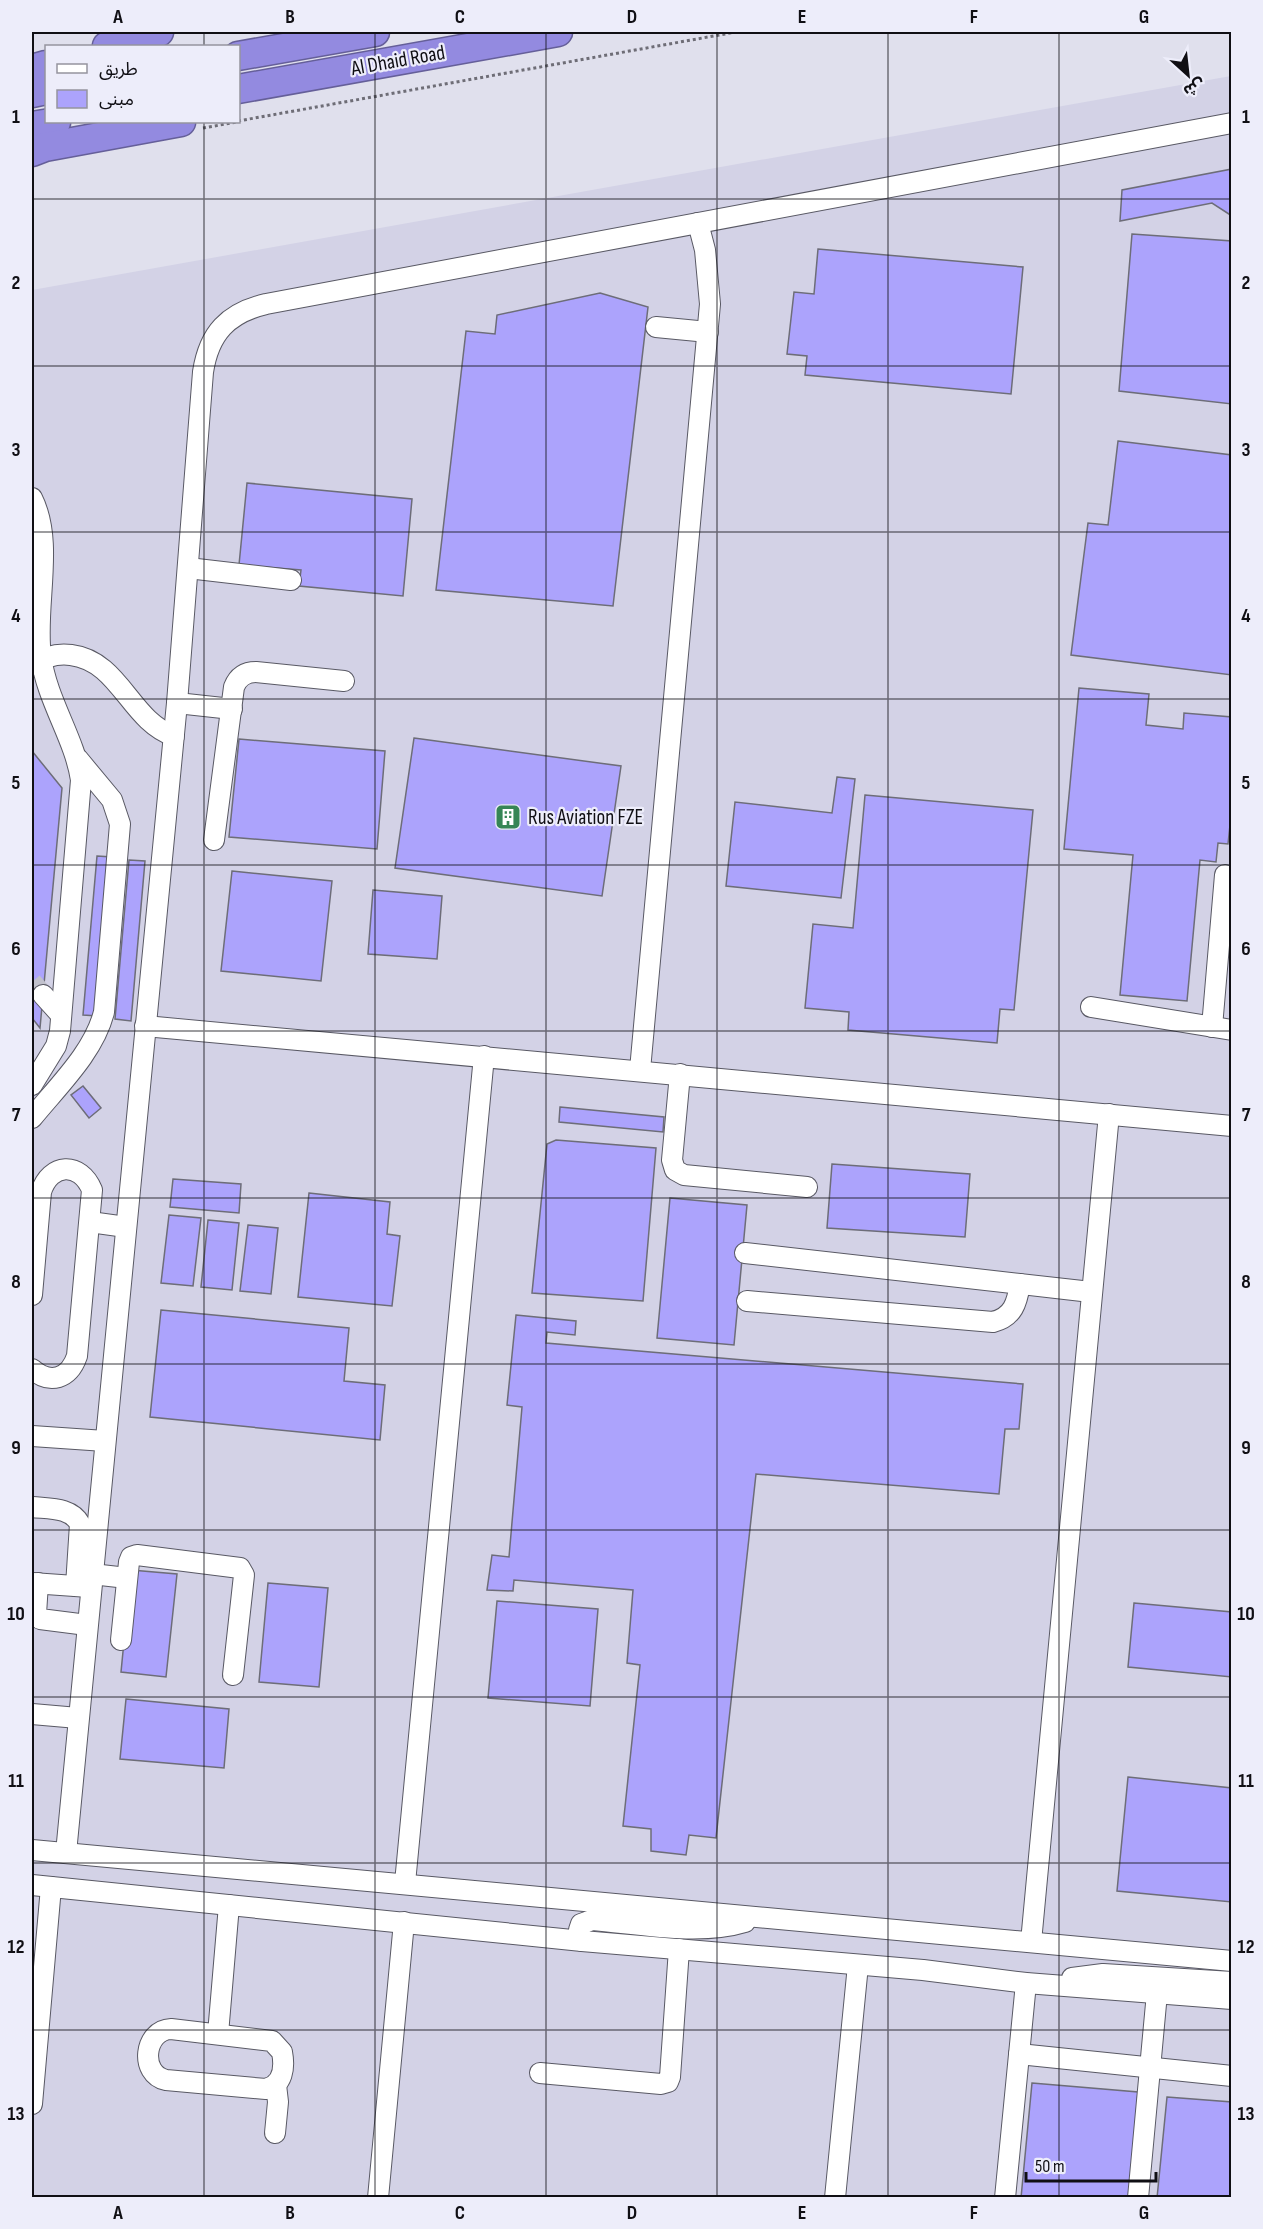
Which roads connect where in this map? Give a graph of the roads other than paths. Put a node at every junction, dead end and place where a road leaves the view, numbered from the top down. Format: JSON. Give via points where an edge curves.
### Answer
{"nodes":[{"id":1,"x":109,"y":32,"type":"edge"},
{"id":2,"x":159,"y":32,"type":"edge"},
{"id":3,"x":375,"y":32,"type":"edge"},
{"id":4,"x":558,"y":32,"type":"edge"},
{"id":5,"x":92,"y":45,"type":"edge"},
{"id":6,"x":111,"y":45,"type":"edge"},
{"id":7,"x":240,"y":56,"type":"edge"},
{"id":8,"x":278,"y":82,"type":"junction"},
{"id":9,"x":240,"y":89,"type":"edge"},
{"id":10,"x":240,"y":104,"type":"edge"},
{"id":11,"x":50,"y":123,"type":"edge"},
{"id":12,"x":175,"y":123,"type":"edge"},
{"id":13,"x":1232,"y":123,"type":"edge"},
{"id":14,"x":32,"y":126,"type":"edge"},
{"id":15,"x":32,"y":152,"type":"edge"},
{"id":16,"x":698,"y":223,"type":"junction"},
{"id":17,"x":656,"y":327,"type":"dead end"},
{"id":18,"x":708,"y":332,"type":"junction"},
{"id":19,"x":32,"y":498,"type":"edge"},
{"id":20,"x":188,"y":568,"type":"junction"},
{"id":21,"x":291,"y":580,"type":"dead end"},
{"id":22,"x":36,"y":662,"type":"edge"},
{"id":23,"x":344,"y":681,"type":"dead end"},
{"id":24,"x":177,"y":703,"type":"junction"},
{"id":25,"x":232,"y":709,"type":"junction"},
{"id":26,"x":174,"y":736,"type":"junction"},
{"id":27,"x":74,"y":754,"type":"junction"},
{"id":28,"x":214,"y":840,"type":"dead end"},
{"id":29,"x":1225,"y":875,"type":"dead end"},
{"id":30,"x":43,"y":995,"type":"tunnel mouth"},
{"id":31,"x":1091,"y":1007,"type":"dead end"},
{"id":32,"x":62,"y":1015,"type":"junction"},
{"id":33,"x":145,"y":1026,"type":"junction"},
{"id":34,"x":1212,"y":1027,"type":"junction"},
{"id":35,"x":1232,"y":1030,"type":"edge"},
{"id":36,"x":484,"y":1056,"type":"junction"},
{"id":37,"x":640,"y":1070,"type":"junction"},
{"id":38,"x":680,"y":1074,"type":"junction"},
{"id":39,"x":32,"y":1085,"type":"edge"},
{"id":40,"x":1109,"y":1114,"type":"junction"},
{"id":41,"x":32,"y":1118,"type":"edge"},
{"id":42,"x":1232,"y":1126,"type":"edge"},
{"id":43,"x":807,"y":1186,"type":"dead end"},
{"id":44,"x":91,"y":1216,"type":"junction"},
{"id":45,"x":126,"y":1221,"type":"junction"},
{"id":46,"x":745,"y":1253,"type":"dead end"},
{"id":47,"x":1020,"y":1284,"type":"junction"},
{"id":48,"x":1091,"y":1292,"type":"junction"},
{"id":49,"x":32,"y":1295,"type":"edge"},
{"id":50,"x":747,"y":1301,"type":"dead end"},
{"id":51,"x":32,"y":1369,"type":"edge"},
{"id":52,"x":32,"y":1436,"type":"edge"},
{"id":53,"x":105,"y":1441,"type":"junction"},
{"id":54,"x":32,"y":1507,"type":"edge"},
{"id":55,"x":127,"y":1578,"type":"junction"},
{"id":56,"x":35,"y":1583,"type":"edge"},
{"id":57,"x":86,"y":1583,"type":"junction"},
{"id":58,"x":87,"y":1625,"type":"junction"},
{"id":59,"x":121,"y":1640,"type":"dead end"},
{"id":60,"x":233,"y":1675,"type":"dead end"},
{"id":61,"x":32,"y":1714,"type":"edge"},
{"id":62,"x":78,"y":1718,"type":"junction"},
{"id":63,"x":32,"y":1850,"type":"edge"},
{"id":64,"x":66,"y":1853,"type":"junction"},
{"id":65,"x":405,"y":1883,"type":"junction"},
{"id":66,"x":41,"y":1886,"type":"edge"},
{"id":67,"x":230,"y":1905,"type":"junction"},
{"id":68,"x":762,"y":1917,"type":"junction"},
{"id":69,"x":404,"y":1922,"type":"junction"},
{"id":70,"x":582,"y":1941,"type":"junction"},
{"id":71,"x":1030,"y":1942,"type":"junction"},
{"id":72,"x":679,"y":1949,"type":"junction"},
{"id":73,"x":1232,"y":1961,"type":"edge"},
{"id":74,"x":858,"y":1965,"type":"junction"},
{"id":75,"x":1232,"y":1982,"type":"edge"},
{"id":76,"x":1026,"y":1983,"type":"junction"},
{"id":77,"x":1049,"y":1984,"type":"junction"},
{"id":78,"x":1157,"y":1994,"type":"junction"},
{"id":79,"x":1232,"y":1999,"type":"edge"},
{"id":80,"x":218,"y":2034,"type":"junction"},
{"id":81,"x":1019,"y":2054,"type":"junction"},
{"id":82,"x":1151,"y":2068,"type":"junction"},
{"id":83,"x":540,"y":2073,"type":"dead end"},
{"id":84,"x":1232,"y":2076,"type":"edge"},
{"id":85,"x":276,"y":2085,"type":"junction"},
{"id":86,"x":32,"y":2104,"type":"edge"},
{"id":87,"x":275,"y":2133,"type":"dead end"},
{"id":88,"x":378,"y":2198,"type":"edge"},
{"id":89,"x":835,"y":2198,"type":"edge"},
{"id":90,"x":1005,"y":2198,"type":"edge"},
{"id":91,"x":1138,"y":2198,"type":"edge"}],
"edges":[{"from":1,"to":5,"type":"highway"},
{"from":2,"to":6,"type":"highway"},
{"from":3,"to":7,"type":"highway","name":"Al Dhaid Road"},
{"from":4,"to":8,"type":"highway","name":"Al Dhaid Road"},
{"from":8,"to":9,"type":"highway","name":"Al Dhaid Road"},
{"from":8,"to":10,"type":"highway"},
{"from":11,"to":14,"type":"highway"},
{"from":12,"to":15,"type":"highway"},
{"from":13,"to":16,"type":"street"},
{"from":16,"to":18,"type":"street","via":[[709,277]]},
{"from":16,"to":20,"type":"street","via":[[266,304],[235,316],[217,333],[206,356]]},
{"from":17,"to":18,"type":"street"},
{"from":18,"to":37,"type":"street"},
{"from":19,"to":22,"type":"street","via":[[43,536]]},
{"from":20,"to":21,"type":"street"},
{"from":20,"to":24,"type":"street"},
{"from":22,"to":26,"type":"street","via":[[61,654],[82,657],[100,666],[150,723]]},
{"from":22,"to":27,"type":"street"},
{"from":23,"to":25,"type":"street","via":[[250,672],[236,682]]},
{"from":24,"to":25,"type":"street"},
{"from":24,"to":26,"type":"street"},
{"from":25,"to":28,"type":"street"},
{"from":26,"to":33,"type":"street"},
{"from":27,"to":32,"type":"street","via":[[79,767],[80,794]]},
{"from":27,"to":41,"type":"street","via":[[112,800],[120,824],[104,1012],[90,1043]]},
{"from":29,"to":34,"type":"street"},
{"from":30,"to":32,"type":"street"},
{"from":31,"to":34,"type":"street"},
{"from":32,"to":39,"type":"street","via":[[56,1046]]},
{"from":33,"to":36,"type":"street"},
{"from":33,"to":45,"type":"street"},
{"from":34,"to":35,"type":"street"},
{"from":36,"to":37,"type":"street"},
{"from":36,"to":65,"type":"street"},
{"from":37,"to":38,"type":"street"},
{"from":38,"to":40,"type":"street"},
{"from":38,"to":43,"type":"street","via":[[672,1160],[675,1170],[684,1175]]},
{"from":40,"to":42,"type":"street"},
{"from":40,"to":48,"type":"street"},
{"from":44,"to":45,"type":"street"},
{"from":44,"to":49,"type":"street","via":[[92,1190],[81,1173],[60,1170],[44,1182]]},
{"from":44,"to":51,"type":"street","via":[[74,1365],[67,1373],[48,1378]]},
{"from":45,"to":53,"type":"street"},
{"from":46,"to":47,"type":"street"},
{"from":47,"to":48,"type":"street"},
{"from":47,"to":50,"type":"street","via":[[1014,1308],[1002,1320],[993,1322]]},
{"from":48,"to":71,"type":"street"},
{"from":52,"to":53,"type":"street"},
{"from":53,"to":57,"type":"street"},
{"from":54,"to":57,"type":"street","via":[[66,1511],[77,1518]]},
{"from":55,"to":57,"type":"street"},
{"from":55,"to":59,"type":"street"},
{"from":55,"to":60,"type":"street","via":[[129,1559],[137,1555],[242,1570]]},
{"from":56,"to":57,"type":"street"},
{"from":56,"to":58,"type":"street","via":[[36,1614],[40,1619]]},
{"from":57,"to":58,"type":"street"},
{"from":58,"to":62,"type":"street"},
{"from":61,"to":62,"type":"street"},
{"from":62,"to":64,"type":"street"},
{"from":63,"to":64,"type":"street"},
{"from":64,"to":65,"type":"street"},
{"from":65,"to":68,"type":"street"},
{"from":66,"to":67,"type":"street"},
{"from":66,"to":86,"type":"street"},
{"from":67,"to":69,"type":"street"},
{"from":67,"to":80,"type":"street"},
{"from":68,"to":70,"type":"street","via":[[705,1928],[592,1920],[581,1924]]},
{"from":68,"to":71,"type":"street"},
{"from":69,"to":70,"type":"street"},
{"from":69,"to":88,"type":"street"},
{"from":70,"to":72,"type":"street"},
{"from":71,"to":73,"type":"street"},
{"from":72,"to":74,"type":"street"},
{"from":72,"to":83,"type":"street","via":[[668,2082]]},
{"from":74,"to":76,"type":"street"},
{"from":74,"to":89,"type":"street"},
{"from":75,"to":77,"type":"street","via":[[1103,1974]]},
{"from":76,"to":77,"type":"street"},
{"from":76,"to":81,"type":"street"},
{"from":77,"to":78,"type":"street"},
{"from":78,"to":79,"type":"street"},
{"from":78,"to":82,"type":"street"},
{"from":80,"to":85,"type":"street","via":[[276,2044],[284,2058],[282,2077]]},
{"from":80,"to":85,"type":"street","via":[[161,2031],[150,2042],[148,2062],[152,2072],[166,2080],[266,2089]]},
{"from":81,"to":82,"type":"street"},
{"from":81,"to":90,"type":"street"},
{"from":82,"to":84,"type":"street"},
{"from":82,"to":91,"type":"street"},
{"from":85,"to":87,"type":"street"}]}
